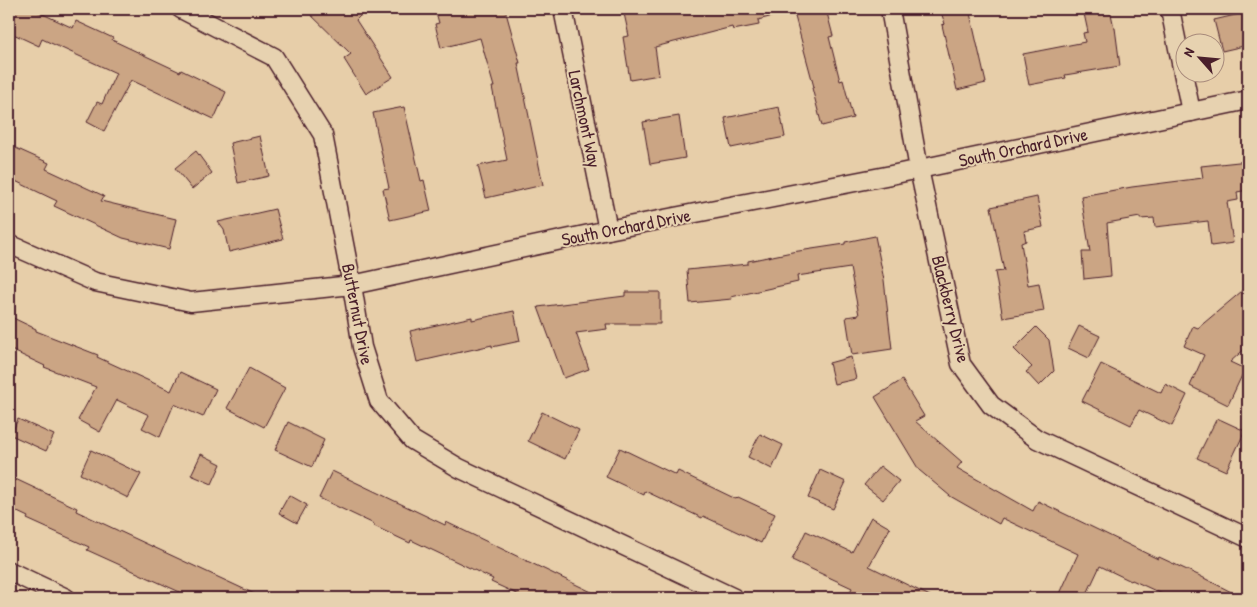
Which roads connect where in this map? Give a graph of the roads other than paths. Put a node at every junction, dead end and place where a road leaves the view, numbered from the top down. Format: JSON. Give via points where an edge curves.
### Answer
{"nodes":[{"id":1,"x":181,"y":9,"type":"edge"},
{"id":2,"x":562,"y":9,"type":"edge"},
{"id":3,"x":890,"y":9,"type":"edge"},
{"id":4,"x":1170,"y":9,"type":"edge"},
{"id":5,"x":1248,"y":100,"type":"edge"},
{"id":6,"x":1191,"y":112,"type":"junction"},
{"id":7,"x":919,"y":169,"type":"junction"},
{"id":8,"x":608,"y":230,"type":"junction"},
{"id":9,"x":9,"y":244,"type":"edge"},
{"id":10,"x":352,"y":285,"type":"junction"},
{"id":11,"x":1248,"y":538,"type":"edge"},
{"id":12,"x":9,"y":571,"type":"edge"},
{"id":13,"x":66,"y":598,"type":"edge"},
{"id":14,"x":734,"y":598,"type":"edge"}],
"edges":[{"from":1,"to":10,"type":"street","name":"Butternut Drive","via":[[274,57],[323,135]]},
{"from":2,"to":8,"type":"street","name":"Larchmont Way"},
{"from":3,"to":7,"type":"street","name":"Blackberry Drive"},
{"from":4,"to":6,"type":"street"},
{"from":5,"to":6,"type":"street","name":"South Orchard Drive"},
{"from":6,"to":7,"type":"street","name":"South Orchard Drive"},
{"from":7,"to":8,"type":"street","name":"South Orchard Drive"},
{"from":7,"to":11,"type":"street","name":"Blackberry Drive","via":[[961,364],[991,405],[1037,439]]},
{"from":8,"to":10,"type":"street","name":"South Orchard Drive"},
{"from":9,"to":10,"type":"street","name":"South Orchard Drive","via":[[95,282],[191,302]]},
{"from":10,"to":14,"type":"street","name":"Butternut Drive","via":[[362,347],[379,401],[412,440],[459,468]]},
{"from":12,"to":13,"type":"street"}]}
